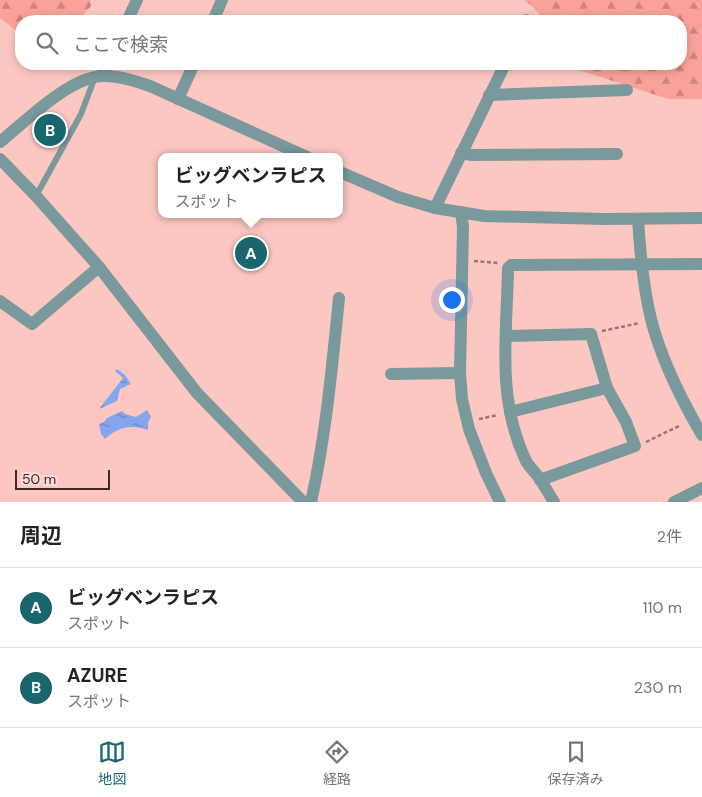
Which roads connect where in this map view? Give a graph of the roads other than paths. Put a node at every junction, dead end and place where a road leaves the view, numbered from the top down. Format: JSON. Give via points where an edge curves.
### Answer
{"nodes":[{"id":1,"x":137,"y":0,"type":"edge"},
{"id":2,"x":222,"y":0,"type":"edge"},
{"id":3,"x":130,"y":15,"type":"edge"},
{"id":4,"x":216,"y":15,"type":"edge"},
{"id":5,"x":191,"y":70,"type":"edge"},
{"id":6,"x":502,"y":70,"type":"edge"},
{"id":7,"x":101,"y":72,"type":"edge"},
{"id":8,"x":627,"y":90,"type":"dead end"},
{"id":9,"x":489,"y":95,"type":"junction"},
{"id":10,"x":178,"y":99,"type":"junction"},
{"id":11,"x":0,"y":142,"type":"edge"},
{"id":12,"x":298,"y":153,"type":"edge"},
{"id":13,"x":461,"y":153,"type":"junction"},
{"id":14,"x":617,"y":154,"type":"dead end"},
{"id":15,"x":0,"y":160,"type":"edge"},
{"id":16,"x":343,"y":173,"type":"edge"},
{"id":17,"x":36,"y":196,"type":"junction"},
{"id":18,"x":435,"y":208,"type":"junction"},
{"id":19,"x":461,"y":212,"type":"junction"},
{"id":20,"x":702,"y":218,"type":"edge"},
{"id":21,"x":638,"y":219,"type":"junction"},
{"id":22,"x":641,"y":264,"type":"junction"},
{"id":23,"x":99,"y":267,"type":"junction"},
{"id":24,"x":701,"y":267,"type":"edge"},
{"id":25,"x":339,"y":298,"type":"dead end"},
{"id":26,"x":0,"y":301,"type":"edge"},
{"id":27,"x":506,"y":336,"type":"junction"},
{"id":28,"x":460,"y":373,"type":"junction"},
{"id":29,"x":391,"y":374,"type":"dead end"},
{"id":30,"x":606,"y":388,"type":"junction"},
{"id":31,"x":510,"y":412,"type":"junction"},
{"id":32,"x":702,"y":435,"type":"edge"},
{"id":33,"x":540,"y":480,"type":"junction"},
{"id":34,"x":702,"y":488,"type":"edge"},
{"id":35,"x":303,"y":502,"type":"edge"},
{"id":36,"x":311,"y":502,"type":"edge"},
{"id":37,"x":500,"y":502,"type":"edge"},
{"id":38,"x":554,"y":502,"type":"edge"},
{"id":39,"x":674,"y":502,"type":"edge"}],
"edges":[{"from":1,"to":3,"type":"street"},
{"from":2,"to":4,"type":"street"},
{"from":5,"to":10,"type":"street"},
{"from":6,"to":9,"type":"street"},
{"from":7,"to":10,"type":"street"},
{"from":7,"to":11,"type":"street","via":[[72,85]]},
{"from":7,"to":17,"type":"lane"},
{"from":8,"to":9,"type":"street"},
{"from":9,"to":13,"type":"street"},
{"from":10,"to":12,"type":"street"},
{"from":13,"to":14,"type":"street"},
{"from":13,"to":18,"type":"street"},
{"from":15,"to":17,"type":"street"},
{"from":16,"to":18,"type":"street","via":[[398,197]]},
{"from":17,"to":23,"type":"street"},
{"from":18,"to":19,"type":"street"},
{"from":19,"to":21,"type":"street","via":[[484,216]]},
{"from":19,"to":28,"type":"street"},
{"from":20,"to":21,"type":"street"},
{"from":21,"to":22,"type":"street"},
{"from":22,"to":24,"type":"street"},
{"from":22,"to":27,"type":"street","via":[[509,266]]},
{"from":22,"to":32,"type":"street","via":[[652,320],[665,362]]},
{"from":23,"to":26,"type":"street","via":[[32,324]]},
{"from":23,"to":35,"type":"street","via":[[197,393]]},
{"from":25,"to":36,"type":"street","via":[[320,460]]},
{"from":27,"to":30,"type":"street","via":[[591,334]]},
{"from":27,"to":31,"type":"street","via":[[506,388]]},
{"from":28,"to":29,"type":"street"},
{"from":28,"to":37,"type":"street","via":[[469,429]]},
{"from":30,"to":31,"type":"street"},
{"from":30,"to":33,"type":"street","via":[[626,422],[635,446]]},
{"from":31,"to":33,"type":"street","via":[[527,462]]},
{"from":33,"to":38,"type":"street"},
{"from":34,"to":39,"type":"street"}]}
